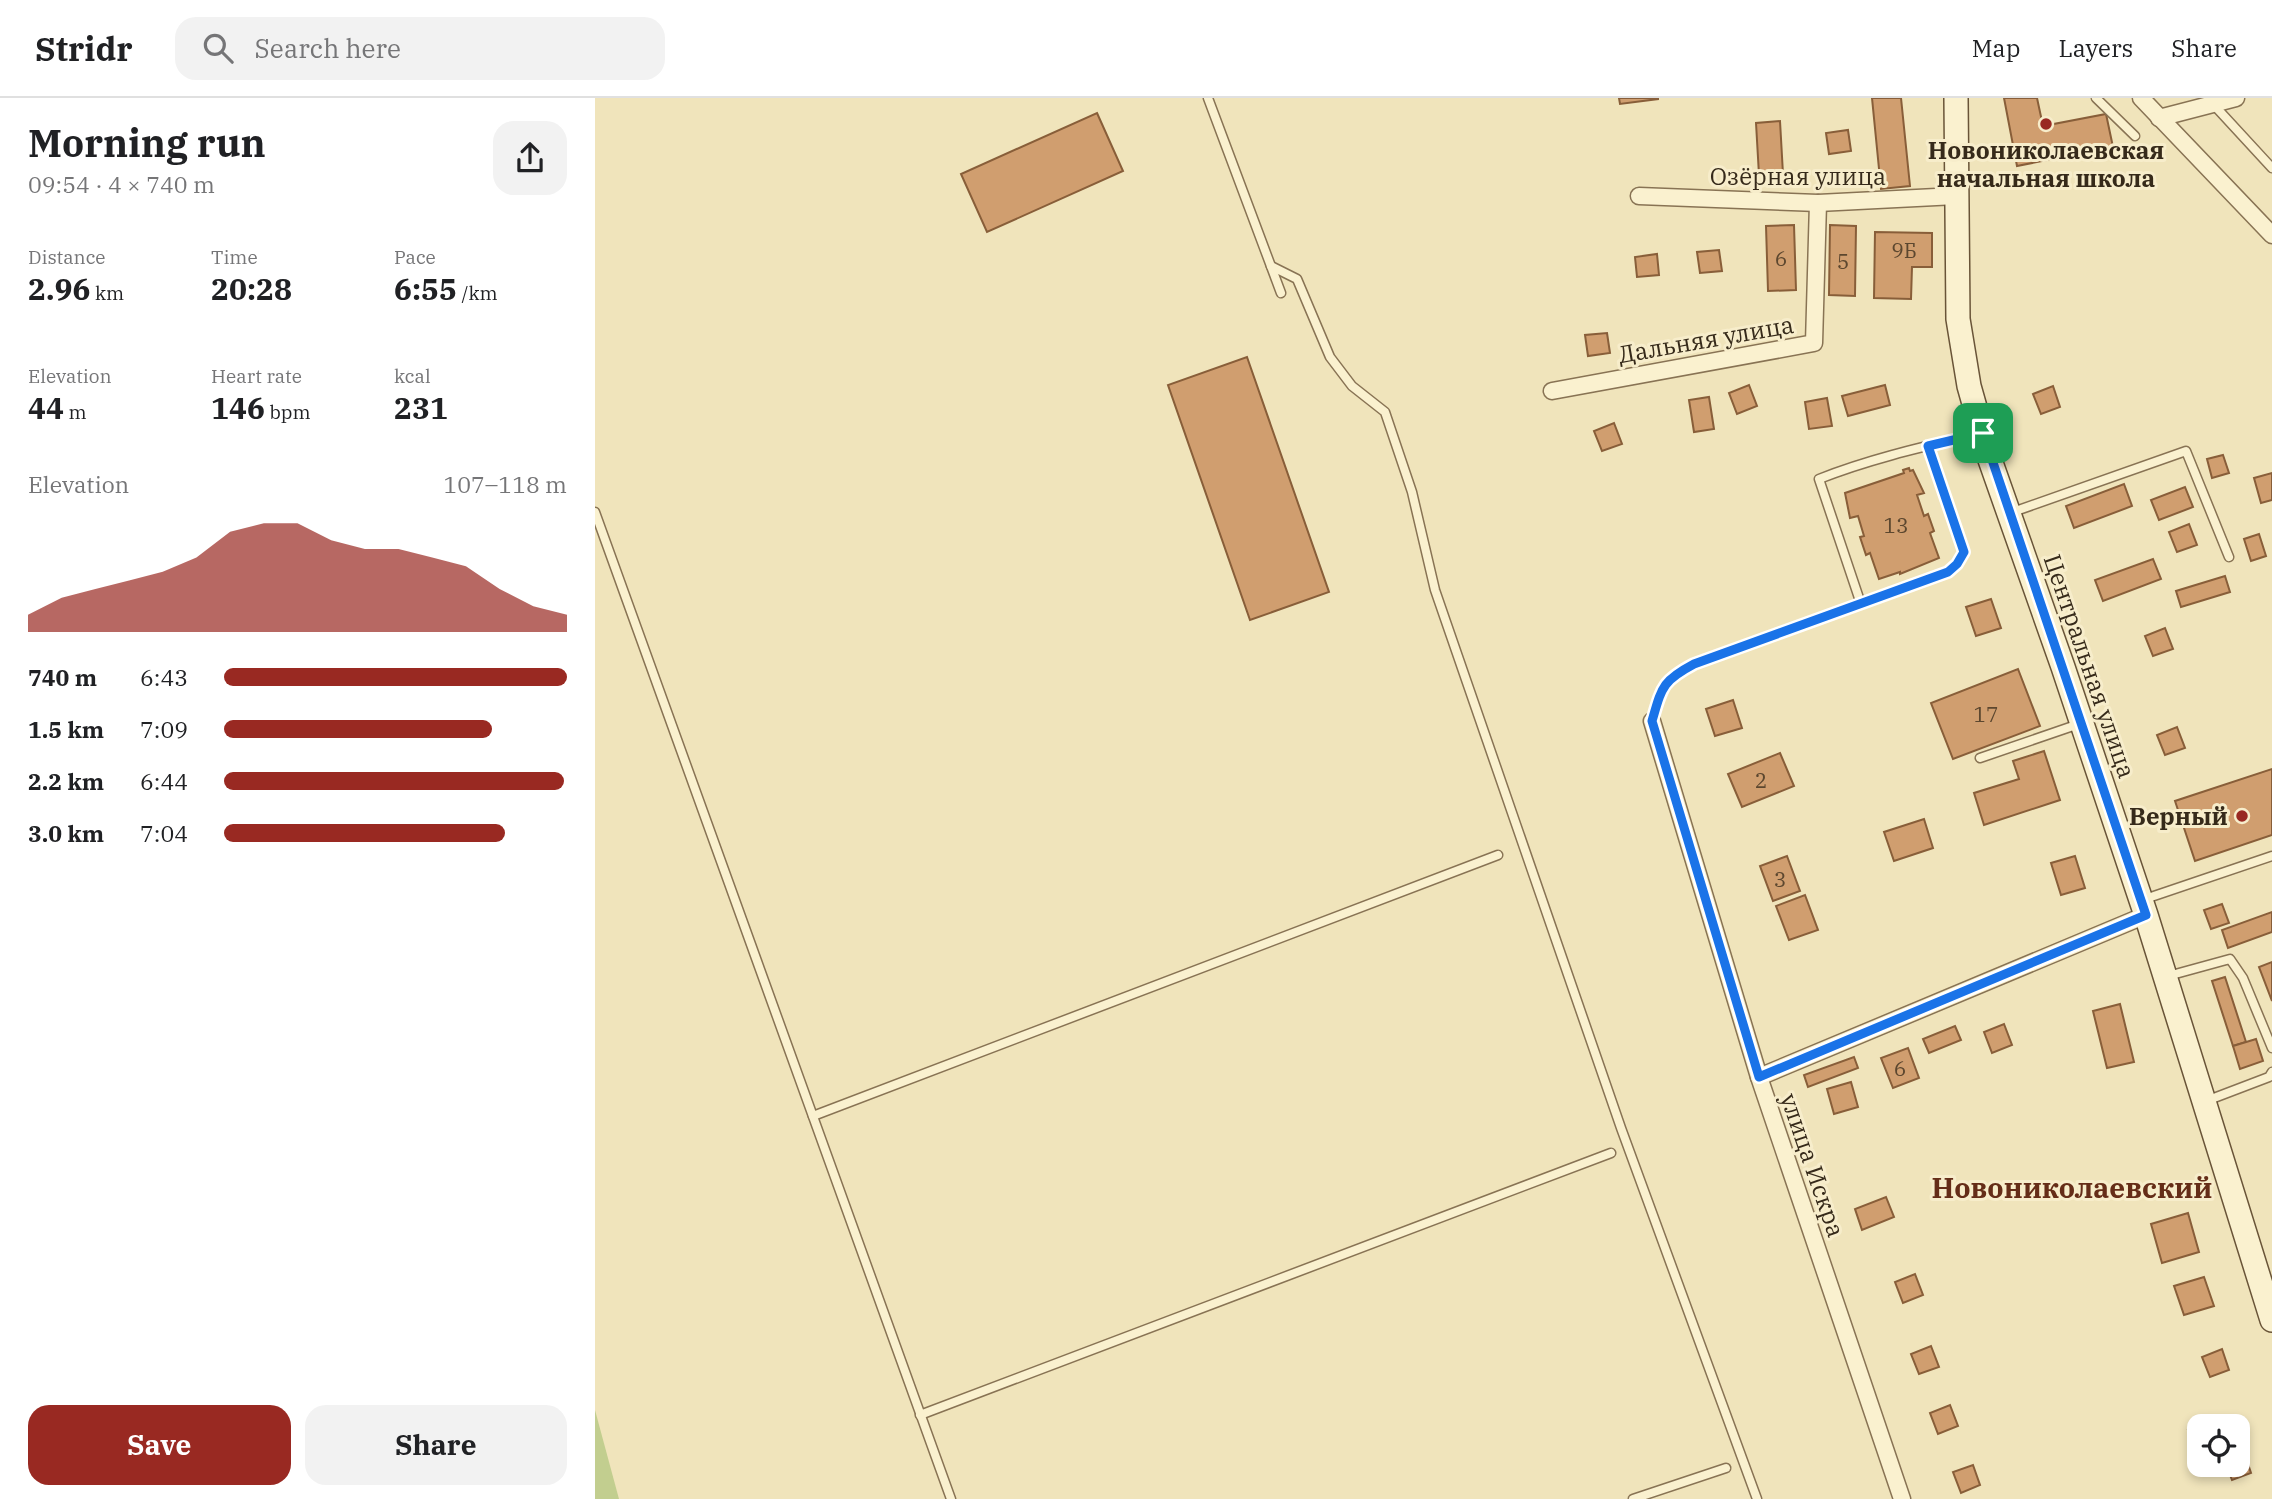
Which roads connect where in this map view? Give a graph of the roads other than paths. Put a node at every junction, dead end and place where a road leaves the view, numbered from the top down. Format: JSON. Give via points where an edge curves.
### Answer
{"nodes":[{"id":1,"x":1208,"y":98,"type":"edge"},
{"id":2,"x":1956,"y":98,"type":"edge"},
{"id":3,"x":2096,"y":98,"type":"edge"},
{"id":4,"x":2141,"y":98,"type":"edge"},
{"id":5,"x":2236,"y":98,"type":"edge"},
{"id":6,"x":2213,"y":104,"type":"junction"},
{"id":7,"x":2159,"y":118,"type":"junction"},
{"id":8,"x":2135,"y":136,"type":"dead end"},
{"id":9,"x":2272,"y":169,"type":"edge"},
{"id":10,"x":1639,"y":196,"type":"dead end"},
{"id":11,"x":1956,"y":196,"type":"junction"},
{"id":12,"x":1818,"y":202,"type":"junction"},
{"id":13,"x":2272,"y":235,"type":"edge"},
{"id":14,"x":1271,"y":266,"type":"junction"},
{"id":15,"x":1281,"y":293,"type":"dead end"},
{"id":16,"x":1552,"y":391,"type":"dead end"},
{"id":17,"x":1983,"y":433,"type":"junction"},
{"id":18,"x":1928,"y":446,"type":"junction"},
{"id":19,"x":595,"y":512,"type":"edge"},
{"id":20,"x":2010,"y":513,"type":"junction"},
{"id":21,"x":2229,"y":557,"type":"dead end"},
{"id":22,"x":1861,"y":604,"type":"junction"},
{"id":23,"x":1652,"y":721,"type":"joint"},
{"id":24,"x":2082,"y":723,"type":"junction"},
{"id":25,"x":1980,"y":758,"type":"dead end"},
{"id":26,"x":1498,"y":855,"type":"dead end"},
{"id":27,"x":2272,"y":856,"type":"edge"},
{"id":28,"x":2144,"y":907,"type":"junction"},
{"id":29,"x":2165,"y":977,"type":"junction"},
{"id":30,"x":2272,"y":1048,"type":"edge"},
{"id":31,"x":2272,"y":1072,"type":"edge"},
{"id":32,"x":1759,"y":1077,"type":"junction"},
{"id":33,"x":2204,"y":1101,"type":"junction"},
{"id":34,"x":813,"y":1116,"type":"junction"},
{"id":35,"x":1611,"y":1153,"type":"dead end"},
{"id":36,"x":2272,"y":1320,"type":"edge"},
{"id":37,"x":921,"y":1415,"type":"junction"},
{"id":38,"x":1726,"y":1468,"type":"dead end"},
{"id":39,"x":951,"y":1499,"type":"edge"},
{"id":40,"x":1633,"y":1499,"type":"edge"},
{"id":41,"x":1758,"y":1499,"type":"edge"},
{"id":42,"x":1902,"y":1499,"type":"edge"}],
"edges":[{"from":1,"to":14,"type":"lane"},
{"from":2,"to":11,"type":"main road","name":"Центральная улица"},
{"from":3,"to":8,"type":"lane"},
{"from":4,"to":7,"type":"street"},
{"from":5,"to":6,"type":"street"},
{"from":6,"to":7,"type":"street"},
{"from":6,"to":9,"type":"lane"},
{"from":7,"to":13,"type":"street"},
{"from":10,"to":12,"type":"street","name":"Озёрная улица"},
{"from":11,"to":12,"type":"street","name":"Озёрная улица"},
{"from":11,"to":17,"type":"main road","name":"Центральная улица","via":[[1958,319],[1969,386]]},
{"from":12,"to":16,"type":"street","name":"Дальняя улица","via":[[1814,343]]},
{"from":14,"to":15,"type":"lane"},
{"from":14,"to":41,"type":"lane","via":[[1297,279],[1330,357],[1352,386],[1385,412],[1412,492],[1435,590],[1621,1128]]},
{"from":17,"to":18,"type":"lane"},
{"from":17,"to":20,"type":"main road","name":"Центральная улица"},
{"from":18,"to":22,"type":"lane","via":[[1964,552],[1948,572]]},
{"from":18,"to":22,"type":"lane","via":[[1859,463],[1818,479]]},
{"from":19,"to":34,"type":"lane"},
{"from":20,"to":21,"type":"lane","via":[[2186,451]]},
{"from":20,"to":24,"type":"main road","name":"Центральная улица"},
{"from":22,"to":23,"type":"lane","via":[[1694,664],[1670,677],[1660,692]]},
{"from":23,"to":32,"type":"street","name":"улица Искра"},
{"from":24,"to":25,"type":"lane"},
{"from":24,"to":28,"type":"main road","name":"Центральная улица"},
{"from":26,"to":34,"type":"lane"},
{"from":27,"to":28,"type":"lane"},
{"from":28,"to":29,"type":"main road","name":"Центральная улица"},
{"from":28,"to":32,"type":"street"},
{"from":29,"to":30,"type":"lane","via":[[2229,959],[2243,978]]},
{"from":29,"to":33,"type":"main road","name":"Центральная улица"},
{"from":31,"to":33,"type":"lane"},
{"from":32,"to":42,"type":"street","name":"улица Искра"},
{"from":33,"to":36,"type":"main road","name":"Центральная улица"},
{"from":34,"to":37,"type":"lane"},
{"from":35,"to":37,"type":"lane"},
{"from":37,"to":39,"type":"lane"},
{"from":38,"to":40,"type":"lane"}]}
